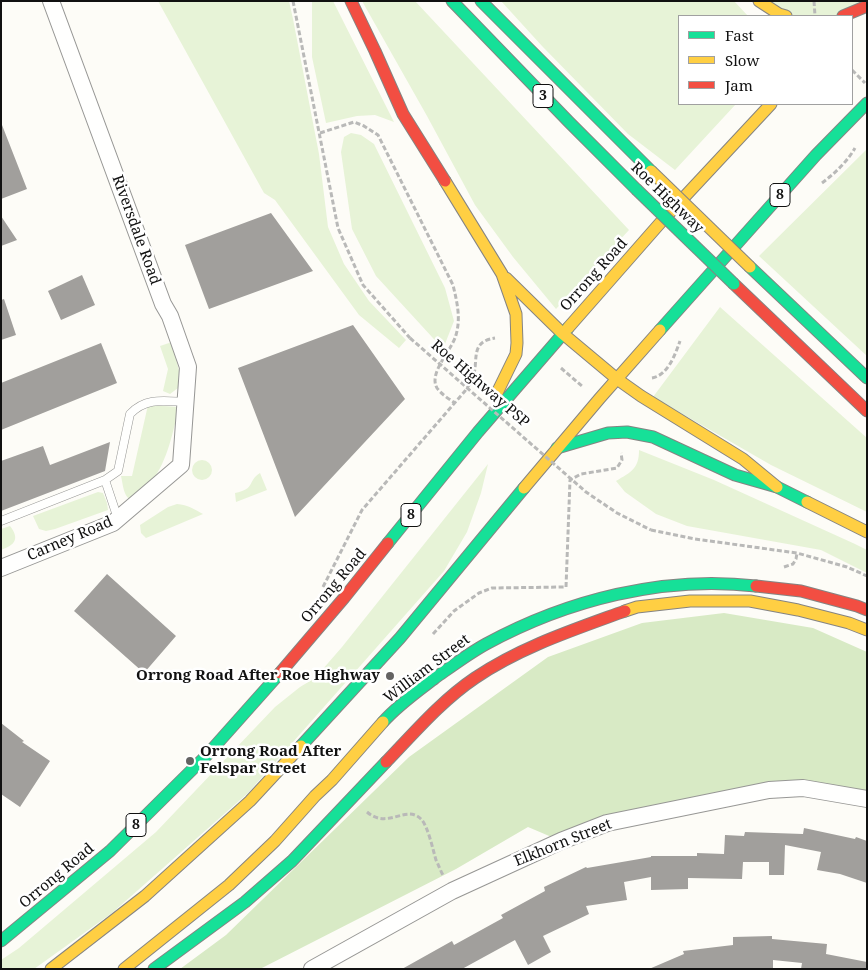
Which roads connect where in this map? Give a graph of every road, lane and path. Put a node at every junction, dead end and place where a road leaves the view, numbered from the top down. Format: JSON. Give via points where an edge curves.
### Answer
{"nodes":[{"id":1,"x":51,"y":1,"type":"edge"},
{"id":2,"x":293,"y":1,"type":"edge"},
{"id":3,"x":351,"y":1,"type":"edge"},
{"id":4,"x":452,"y":1,"type":"edge"},
{"id":5,"x":481,"y":1,"type":"edge"},
{"id":6,"x":748,"y":1,"type":"edge"},
{"id":7,"x":759,"y":1,"type":"edge"},
{"id":8,"x":814,"y":1,"type":"edge"},
{"id":9,"x":867,"y":6,"type":"edge"},
{"id":10,"x":867,"y":13,"type":"edge"},
{"id":11,"x":763,"y":15,"type":"edge"},
{"id":12,"x":782,"y":15,"type":"edge"},
{"id":13,"x":815,"y":15,"type":"edge"},
{"id":14,"x":845,"y":15,"type":"edge"},
{"id":15,"x":853,"y":25,"type":"edge"},
{"id":16,"x":853,"y":71,"type":"edge"},
{"id":17,"x":867,"y":85,"type":"edge"},
{"id":18,"x":867,"y":103,"type":"edge"},
{"id":19,"x":770,"y":105,"type":"edge"},
{"id":20,"x":854,"y":108,"type":"edge"},
{"id":21,"x":867,"y":122,"type":"edge"},
{"id":22,"x":320,"y":133,"type":"junction"},
{"id":23,"x":859,"y":141,"type":"dead end"},
{"id":24,"x":818,"y":186,"type":"dead end"},
{"id":25,"x":502,"y":274,"type":"junction"},
{"id":26,"x":517,"y":333,"type":"junction"},
{"id":27,"x":562,"y":333,"type":"junction"},
{"id":28,"x":683,"y":334,"type":"dead end"},
{"id":29,"x":546,"y":352,"type":"junction"},
{"id":30,"x":867,"y":378,"type":"edge"},
{"id":31,"x":616,"y":380,"type":"junction"},
{"id":32,"x":636,"y":393,"type":"junction"},
{"id":33,"x":600,"y":398,"type":"junction"},
{"id":34,"x":185,"y":402,"type":"junction"},
{"id":35,"x":455,"y":403,"type":"junction"},
{"id":36,"x":867,"y":411,"type":"edge"},
{"id":37,"x":478,"y":432,"type":"junction"},
{"id":38,"x":622,"y":432,"type":"junction"},
{"id":39,"x":557,"y":448,"type":"junction"},
{"id":40,"x":181,"y":465,"type":"joint"},
{"id":41,"x":105,"y":480,"type":"junction"},
{"id":42,"x":777,"y":487,"type":"junction"},
{"id":43,"x":118,"y":519,"type":"junction"},
{"id":44,"x":1,"y":521,"type":"edge"},
{"id":45,"x":867,"y":532,"type":"edge"},
{"id":46,"x":1,"y":568,"type":"edge"},
{"id":47,"x":867,"y":576,"type":"edge"},
{"id":48,"x":566,"y":587,"type":"dead end"},
{"id":49,"x":322,"y":589,"type":"dead end"},
{"id":50,"x":867,"y":610,"type":"edge"},
{"id":51,"x":867,"y":630,"type":"edge"},
{"id":52,"x":867,"y":799,"type":"edge"},
{"id":53,"x":365,"y":810,"type":"dead end"},
{"id":54,"x":452,"y":891,"type":"junction"},
{"id":55,"x":1,"y":941,"type":"edge"},
{"id":56,"x":51,"y":969,"type":"edge"},
{"id":57,"x":124,"y":969,"type":"edge"},
{"id":58,"x":154,"y":969,"type":"edge"},
{"id":59,"x":312,"y":969,"type":"edge"}],
"edges":[{"from":1,"to":34,"type":"street","name":"Riversdale Road","via":[[188,367]]},
{"from":2,"to":22,"type":"path","name":"Roe Highway PSP"},
{"from":3,"to":25,"type":"main road","via":[[403,114]]},
{"from":4,"to":36,"type":"main road","name":"Roe Highway","number":"3","bridge":true,"via":[[636,189]]},
{"from":5,"to":30,"type":"main road","name":"Roe Highway","number":"3","bridge":true,"via":[[651,171]]},
{"from":6,"to":11,"type":"main road"},
{"from":7,"to":12,"type":"main road"},
{"from":8,"to":13,"type":"path"},
{"from":9,"to":14,"type":"main road"},
{"from":10,"to":15,"type":"main road"},
{"from":16,"to":17,"type":"path"},
{"from":18,"to":20,"type":"main road","number":"8"},
{"from":19,"to":27,"type":"main road","name":"Orrong Road","number":"8"},
{"from":20,"to":21,"type":"main road"},
{"from":20,"to":31,"type":"main road","number":"8"},
{"from":22,"to":35,"type":"path","via":[[354,122],[378,135],[453,285],[458,307],[458,331],[435,377],[437,388]]},
{"from":22,"to":47,"type":"path","name":"Roe Highway PSP","bridge":true,"via":[[338,228],[363,285],[410,338],[586,492],[651,530],[695,540],[797,553]]},
{"from":23,"to":24,"type":"path","via":[[850,156]]},
{"from":25,"to":26,"type":"main road","via":[[516,314]]},
{"from":25,"to":27,"type":"main road"},
{"from":26,"to":35,"type":"path","via":[[488,339],[480,344],[472,381]]},
{"from":26,"to":37,"type":"main road","via":[[516,354]]},
{"from":27,"to":29,"type":"main road","name":"Orrong Road","number":"8"},
{"from":27,"to":31,"type":"main road"},
{"from":28,"to":32,"type":"path","via":[[665,372],[647,379]]},
{"from":29,"to":33,"type":"path","via":[[565,372]]},
{"from":29,"to":37,"type":"main road","name":"Orrong Road","number":"8"},
{"from":31,"to":32,"type":"main road"},
{"from":31,"to":33,"type":"main road","number":"8"},
{"from":32,"to":42,"type":"main road","via":[[743,459]]},
{"from":33,"to":39,"type":"main road","number":"8"},
{"from":34,"to":40,"type":"street","name":"Riversdale Road"},
{"from":34,"to":41,"type":"lane","via":[[153,401],[134,410],[130,414],[118,471]]},
{"from":35,"to":49,"type":"path","via":[[362,510]]},
{"from":37,"to":55,"type":"main road","name":"Orrong Road","number":"8","via":[[344,598],[207,755],[110,851]]},
{"from":38,"to":39,"type":"main road","via":[[608,432]]},
{"from":38,"to":42,"type":"main road","via":[[653,437],[735,474]]},
{"from":38,"to":48,"type":"path","via":[[622,460],[617,468],[580,474],[570,480]]},
{"from":39,"to":56,"type":"main road","number":"8","via":[[400,638],[250,801],[145,896]]},
{"from":40,"to":43,"type":"street","name":"Carney Road"},
{"from":41,"to":43,"type":"lane"},
{"from":41,"to":44,"type":"lane"},
{"from":42,"to":45,"type":"main road"},
{"from":43,"to":46,"type":"street","name":"Carney Road"},
{"from":50,"to":57,"type":"main road","name":"William Street","via":[[801,591],[690,583],[634,591],[576,606],[513,630],[457,662],[422,688],[388,718],[275,841],[229,885]]},
{"from":51,"to":58,"type":"main road","via":[[798,610],[750,602],[690,602],[637,607],[527,648],[475,678],[441,705],[292,861],[245,902]]},
{"from":52,"to":54,"type":"street","name":"Elkhorn Street","via":[[803,788],[769,790],[607,823]]},
{"from":53,"to":54,"type":"path","via":[[383,819],[407,814],[421,819]]},
{"from":54,"to":59,"type":"street","name":"Elkhorn Street"}]}
